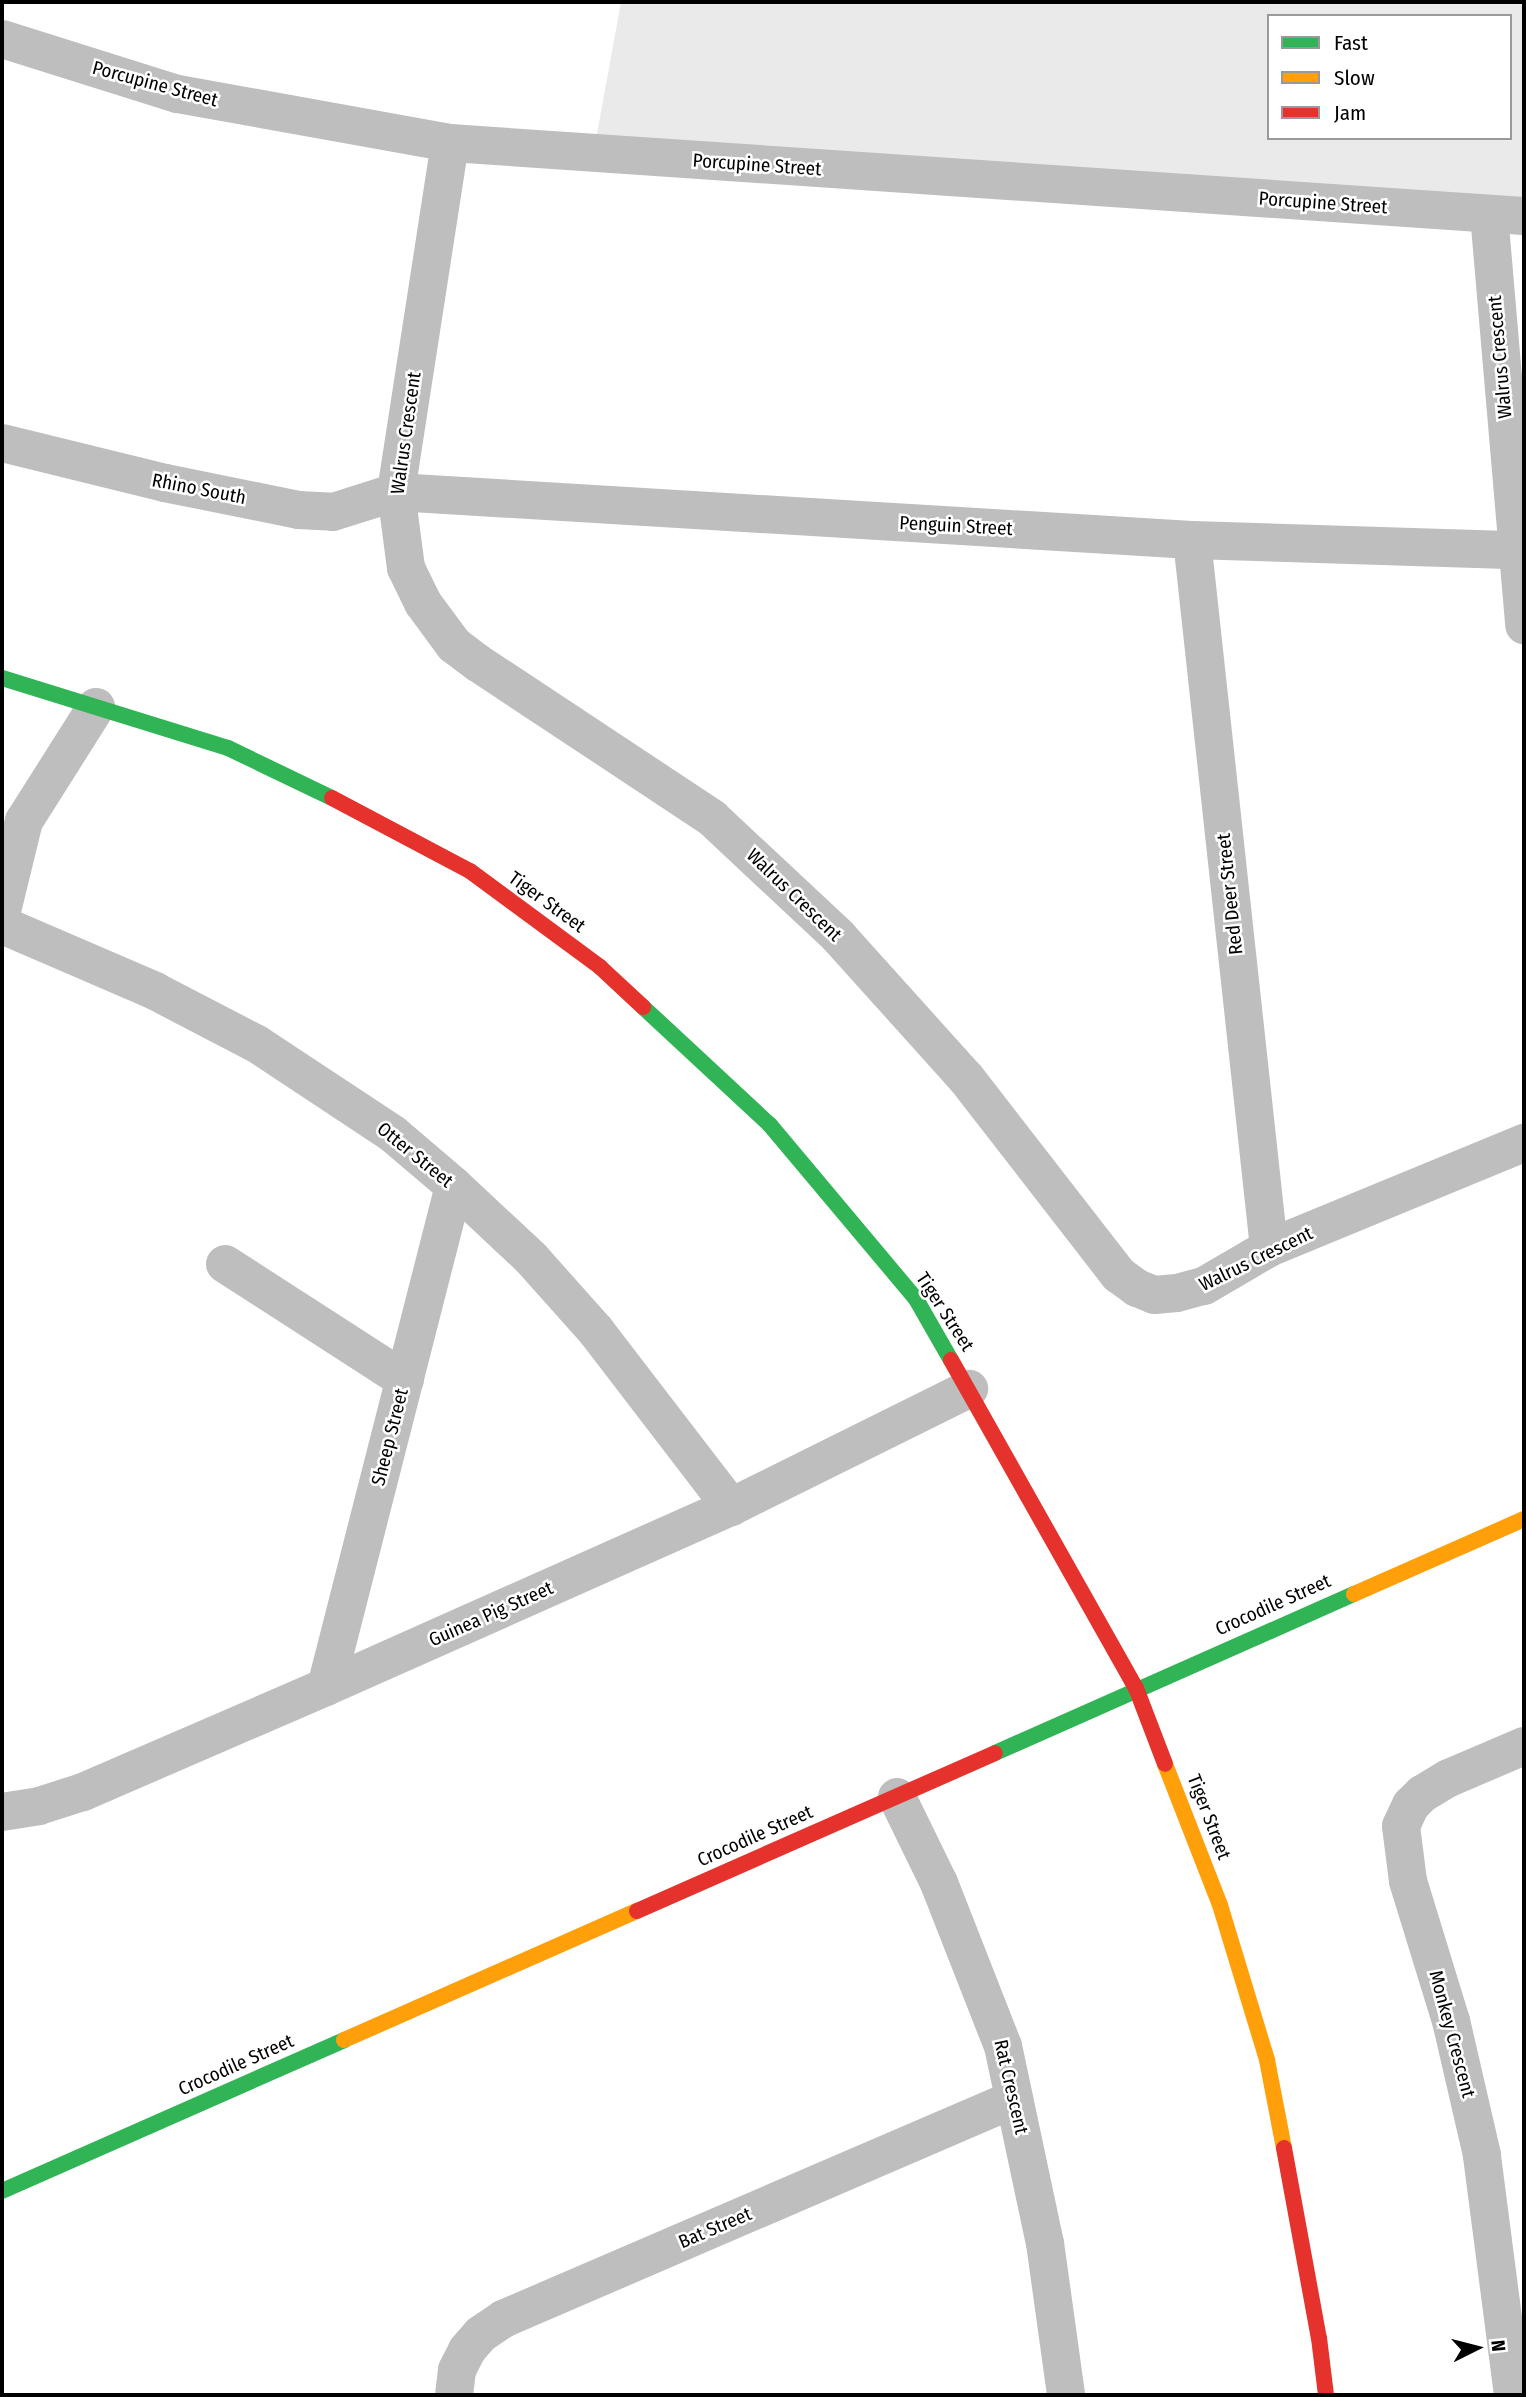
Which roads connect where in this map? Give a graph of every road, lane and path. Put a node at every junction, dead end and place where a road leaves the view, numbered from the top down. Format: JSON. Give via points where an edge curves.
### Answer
{"nodes":[{"id":1,"x":2,"y":39,"type":"edge"},
{"id":2,"x":450,"y":143,"type":"junction"},
{"id":3,"x":1506,"y":215,"type":"edge"},
{"id":4,"x":2,"y":443,"type":"edge"},
{"id":5,"x":396,"y":492,"type":"junction"},
{"id":6,"x":1192,"y":540,"type":"junction"},
{"id":7,"x":1516,"y":550,"type":"junction"},
{"id":8,"x":1524,"y":626,"type":"edge"},
{"id":9,"x":2,"y":678,"type":"edge"},
{"id":10,"x":96,"y":707,"type":"junction"},
{"id":11,"x":2,"y":911,"type":"edge"},
{"id":12,"x":2,"y":925,"type":"edge"},
{"id":13,"x":1524,"y":1143,"type":"edge"},
{"id":14,"x":454,"y":1186,"type":"junction"},
{"id":15,"x":1269,"y":1248,"type":"junction"},
{"id":16,"x":225,"y":1264,"type":"dead end"},
{"id":17,"x":405,"y":1380,"type":"junction"},
{"id":18,"x":969,"y":1389,"type":"junction"},
{"id":19,"x":732,"y":1507,"type":"junction"},
{"id":20,"x":1524,"y":1519,"type":"edge"},
{"id":21,"x":326,"y":1687,"type":"junction"},
{"id":22,"x":1136,"y":1688,"type":"junction"},
{"id":23,"x":1524,"y":1746,"type":"edge"},
{"id":24,"x":897,"y":1797,"type":"junction"},
{"id":25,"x":2,"y":1812,"type":"edge"},
{"id":26,"x":1014,"y":2099,"type":"junction"},
{"id":27,"x":2,"y":2191,"type":"edge"},
{"id":28,"x":454,"y":2395,"type":"edge"},
{"id":29,"x":1066,"y":2395,"type":"edge"},
{"id":30,"x":1326,"y":2395,"type":"edge"},
{"id":31,"x":1513,"y":2395,"type":"edge"}],
"edges":[{"from":1,"to":2,"type":"street","name":"Porcupine Street","via":[[178,94]]},
{"from":2,"to":3,"type":"street","name":"Porcupine Street"},
{"from":2,"to":5,"type":"street","name":"Walrus Crescent"},
{"from":3,"to":7,"type":"street","name":"Walrus Crescent"},
{"from":4,"to":5,"type":"street","name":"Rhino South","via":[[165,484],[299,510],[333,512]]},
{"from":5,"to":6,"type":"street","name":"Penguin Street"},
{"from":5,"to":15,"type":"street","name":"Walrus Crescent","via":[[406,568],[423,603],[454,645],[712,818],[838,936],[966,1077],[1119,1275],[1154,1295],[1177,1293],[1215,1280]]},
{"from":6,"to":7,"type":"street","name":"Penguin Street"},
{"from":6,"to":15,"type":"street","name":"Red Deer Street"},
{"from":7,"to":8,"type":"street","name":"Walrus Crescent"},
{"from":9,"to":10,"type":"street","name":"Tiger Street"},
{"from":10,"to":11,"type":"street","via":[[24,821]]},
{"from":10,"to":18,"type":"street","name":"Tiger Street","via":[[228,748],[343,803],[470,871],[600,967],[770,1125],[916,1299]]},
{"from":12,"to":14,"type":"street","name":"Otter Street","via":[[155,991],[257,1044],[393,1134]]},
{"from":13,"to":15,"type":"street","name":"Walrus Crescent"},
{"from":14,"to":17,"type":"street","name":"Sheep Street"},
{"from":14,"to":19,"type":"street","name":"Otter Street","via":[[531,1258],[596,1331]]},
{"from":16,"to":17,"type":"street"},
{"from":17,"to":21,"type":"street","name":"Sheep Street"},
{"from":18,"to":19,"type":"street","name":"Guinea Pig Street"},
{"from":18,"to":22,"type":"street","name":"Tiger Street"},
{"from":19,"to":21,"type":"street","name":"Guinea Pig Street"},
{"from":20,"to":22,"type":"street","name":"Crocodile Street"},
{"from":21,"to":25,"type":"street","name":"Guinea Pig Street","via":[[83,1793],[40,1807]]},
{"from":22,"to":24,"type":"street","name":"Crocodile Street"},
{"from":22,"to":30,"type":"street","name":"Tiger Street","via":[[1220,1905],[1267,2060]]},
{"from":23,"to":31,"type":"street","name":"Monkey Crescent","via":[[1422,1794],[1410,1805],[1401,1826],[1408,1881],[1451,2021],[1482,2155]]},
{"from":24,"to":26,"type":"street","name":"Rat Crescent","via":[[981,1985],[1003,2046]]},
{"from":24,"to":27,"type":"street","name":"Crocodile Street"},
{"from":26,"to":28,"type":"street","name":"Bat Street","via":[[503,2319],[467,2350],[457,2370]]},
{"from":26,"to":29,"type":"street","name":"Rat Crescent","via":[[1045,2243]]}]}
